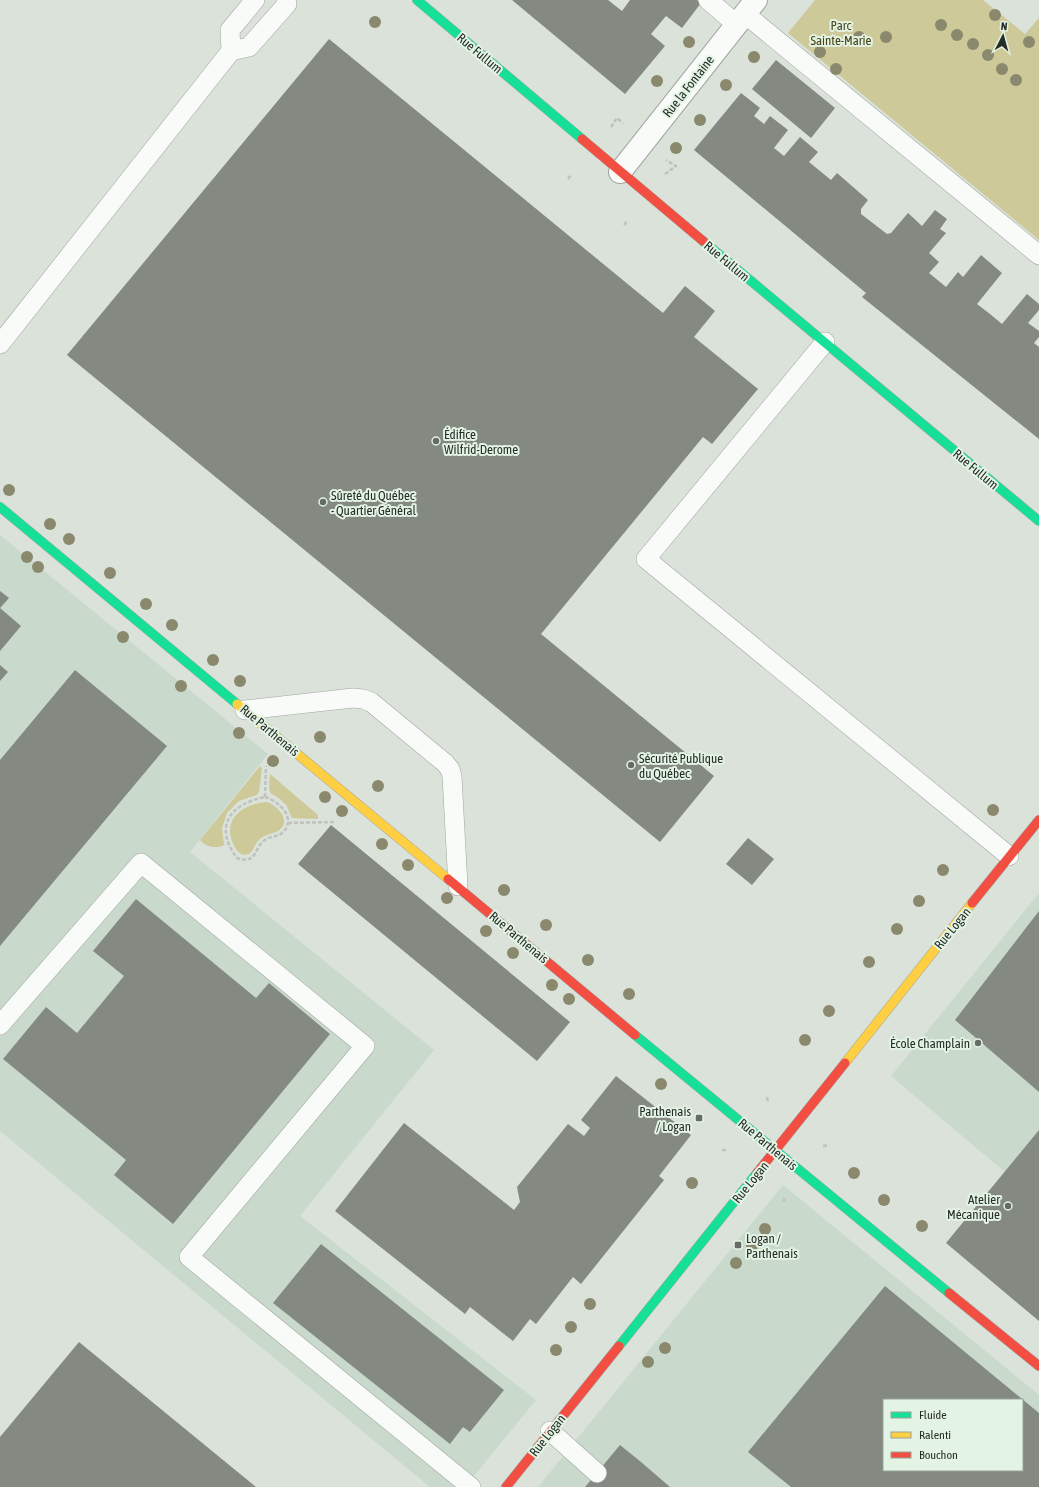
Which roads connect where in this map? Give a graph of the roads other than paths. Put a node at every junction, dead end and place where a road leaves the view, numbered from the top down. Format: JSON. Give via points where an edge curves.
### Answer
{"nodes":[{"id":1,"x":255,"y":0,"type":"edge"},
{"id":2,"x":286,"y":0,"type":"edge"},
{"id":3,"x":417,"y":0,"type":"edge"},
{"id":4,"x":708,"y":0,"type":"edge"},
{"id":5,"x":746,"y":13,"type":"edge"},
{"id":6,"x":231,"y":51,"type":"junction"},
{"id":7,"x":620,"y":172,"type":"junction"},
{"id":8,"x":1039,"y":255,"type":"edge"},
{"id":9,"x":824,"y":342,"type":"junction"},
{"id":10,"x":0,"y":344,"type":"edge"},
{"id":11,"x":0,"y":507,"type":"edge"},
{"id":12,"x":1039,"y":521,"type":"edge"},
{"id":13,"x":245,"y":710,"type":"junction"},
{"id":14,"x":1039,"y":820,"type":"edge"},
{"id":15,"x":1009,"y":856,"type":"junction"},
{"id":16,"x":458,"y":886,"type":"junction"},
{"id":17,"x":0,"y":1025,"type":"edge"},
{"id":18,"x":775,"y":1150,"type":"junction"},
{"id":19,"x":1039,"y":1366,"type":"edge"},
{"id":20,"x":550,"y":1431,"type":"junction"},
{"id":21,"x":597,"y":1473,"type":"dead end"},
{"id":22,"x":471,"y":1487,"type":"edge"},
{"id":23,"x":506,"y":1487,"type":"edge"}],
"edges":[{"from":1,"to":6,"type":"lane","via":[[230,30]]},
{"from":2,"to":6,"type":"lane","via":[[287,4],[249,47]]},
{"from":3,"to":7,"type":"street","name":"Rue Fullum"},
{"from":4,"to":5,"type":"lane"},
{"from":5,"to":7,"type":"street","name":"Rue la Fontaine"},
{"from":5,"to":8,"type":"lane"},
{"from":6,"to":10,"type":"lane"},
{"from":7,"to":9,"type":"street","name":"Rue Fullum"},
{"from":9,"to":12,"type":"street","name":"Rue Fullum"},
{"from":9,"to":15,"type":"lane","via":[[646,559]]},
{"from":11,"to":13,"type":"street","name":"Rue Parthenais"},
{"from":13,"to":16,"type":"street","name":"Rue Parthenais"},
{"from":13,"to":16,"type":"lane","via":[[363,699],[371,702],[439,758],[450,769],[452,776]]},
{"from":14,"to":15,"type":"street","name":"Rue Logan"},
{"from":15,"to":18,"type":"street","name":"Rue Logan"},
{"from":16,"to":18,"type":"street","name":"Rue Parthenais"},
{"from":17,"to":22,"type":"lane","via":[[141,864],[365,1046],[189,1257]]},
{"from":18,"to":19,"type":"street","name":"Rue Parthenais"},
{"from":18,"to":20,"type":"street","name":"Rue Logan"},
{"from":20,"to":21,"type":"lane"},
{"from":20,"to":23,"type":"street","name":"Rue Logan"}]}
